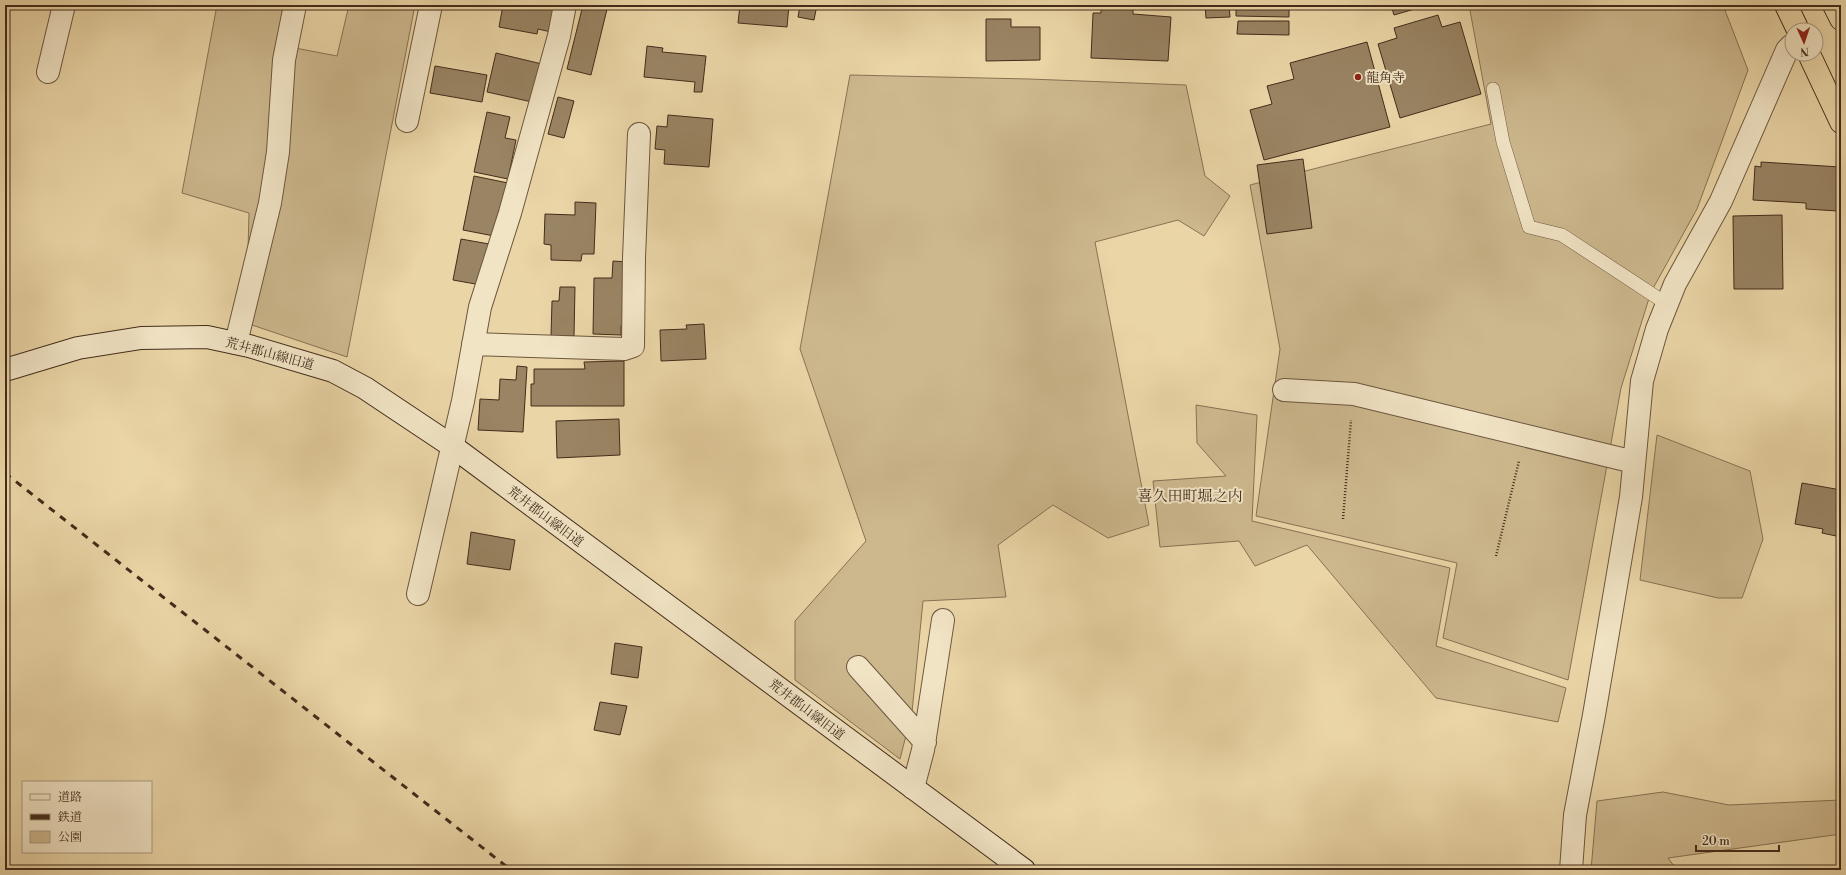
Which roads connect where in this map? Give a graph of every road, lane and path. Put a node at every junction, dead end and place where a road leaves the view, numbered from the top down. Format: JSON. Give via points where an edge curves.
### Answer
{"nodes":[{"id":1,"x":64,"y":5,"type":"edge"},
{"id":2,"x":295,"y":5,"type":"edge"},
{"id":3,"x":431,"y":5,"type":"edge"},
{"id":4,"x":565,"y":5,"type":"edge"},
{"id":5,"x":1786,"y":5,"type":"edge"},
{"id":6,"x":1834,"y":5,"type":"edge"},
{"id":7,"x":1841,"y":19,"type":"edge"},
{"id":8,"x":1794,"y":22,"type":"edge"},
{"id":9,"x":1784,"y":57,"type":"edge"},
{"id":10,"x":1813,"y":62,"type":"edge"},
{"id":11,"x":48,"y":72,"type":"dead end"},
{"id":12,"x":1493,"y":89,"type":"dead end"},
{"id":13,"x":407,"y":121,"type":"dead end"},
{"id":14,"x":1841,"y":122,"type":"edge"},
{"id":15,"x":639,"y":134,"type":"dead end"},
{"id":16,"x":1667,"y":304,"type":"junction"},
{"id":17,"x":236,"y":343,"type":"junction"},
{"id":18,"x":473,"y":344,"type":"junction"},
{"id":19,"x":5,"y":370,"type":"edge"},
{"id":20,"x":1284,"y":390,"type":"dead end"},
{"id":21,"x":1354,"y":394,"type":"junction"},
{"id":22,"x":1525,"y":435,"type":"junction"},
{"id":23,"x":452,"y":446,"type":"junction"},
{"id":24,"x":1634,"y":462,"type":"junction"},
{"id":25,"x":1343,"y":519,"type":"dead end"},
{"id":26,"x":1496,"y":556,"type":"dead end"},
{"id":27,"x":418,"y":594,"type":"dead end"},
{"id":28,"x":943,"y":620,"type":"dead end"},
{"id":29,"x":858,"y":667,"type":"dead end"},
{"id":30,"x":925,"y":742,"type":"junction"},
{"id":31,"x":913,"y":788,"type":"junction"},
{"id":32,"x":1024,"y":870,"type":"edge"},
{"id":33,"x":1571,"y":870,"type":"edge"}],
"edges":[{"from":1,"to":11,"type":"street"},
{"from":2,"to":17,"type":"street","via":[[284,60],[278,152],[270,203]]},
{"from":3,"to":13,"type":"street"},
{"from":4,"to":18,"type":"street","via":[[559,36],[510,213],[480,307]]},
{"from":5,"to":8,"type":"highway"},
{"from":6,"to":7,"type":"highway"},
{"from":9,"to":16,"type":"street","via":[[1721,201],[1675,284]]},
{"from":10,"to":14,"type":"highway"},
{"from":12,"to":16,"type":"lane","via":[[1503,142],[1529,227],[1562,235]]},
{"from":15,"to":18,"type":"street","via":[[633,346],[624,349]]},
{"from":16,"to":24,"type":"street","via":[[1657,328],[1642,381]]},
{"from":17,"to":19,"type":"street","name":"荒井郡山線旧道","via":[[207,337],[141,338],[78,348]]},
{"from":17,"to":23,"type":"street","name":"荒井郡山線旧道","via":[[333,370],[365,388]]},
{"from":18,"to":23,"type":"street"},
{"from":20,"to":21,"type":"street"},
{"from":21,"to":22,"type":"street"},
{"from":21,"to":25,"type":"path"},
{"from":22,"to":24,"type":"street"},
{"from":22,"to":26,"type":"path"},
{"from":23,"to":27,"type":"street"},
{"from":23,"to":31,"type":"street","name":"荒井郡山線旧道"},
{"from":24,"to":33,"type":"street","via":[[1631,497],[1575,815]]},
{"from":28,"to":30,"type":"street"},
{"from":29,"to":30,"type":"street"},
{"from":30,"to":31,"type":"street"},
{"from":31,"to":32,"type":"street","name":"荒井郡山線旧道"}]}
